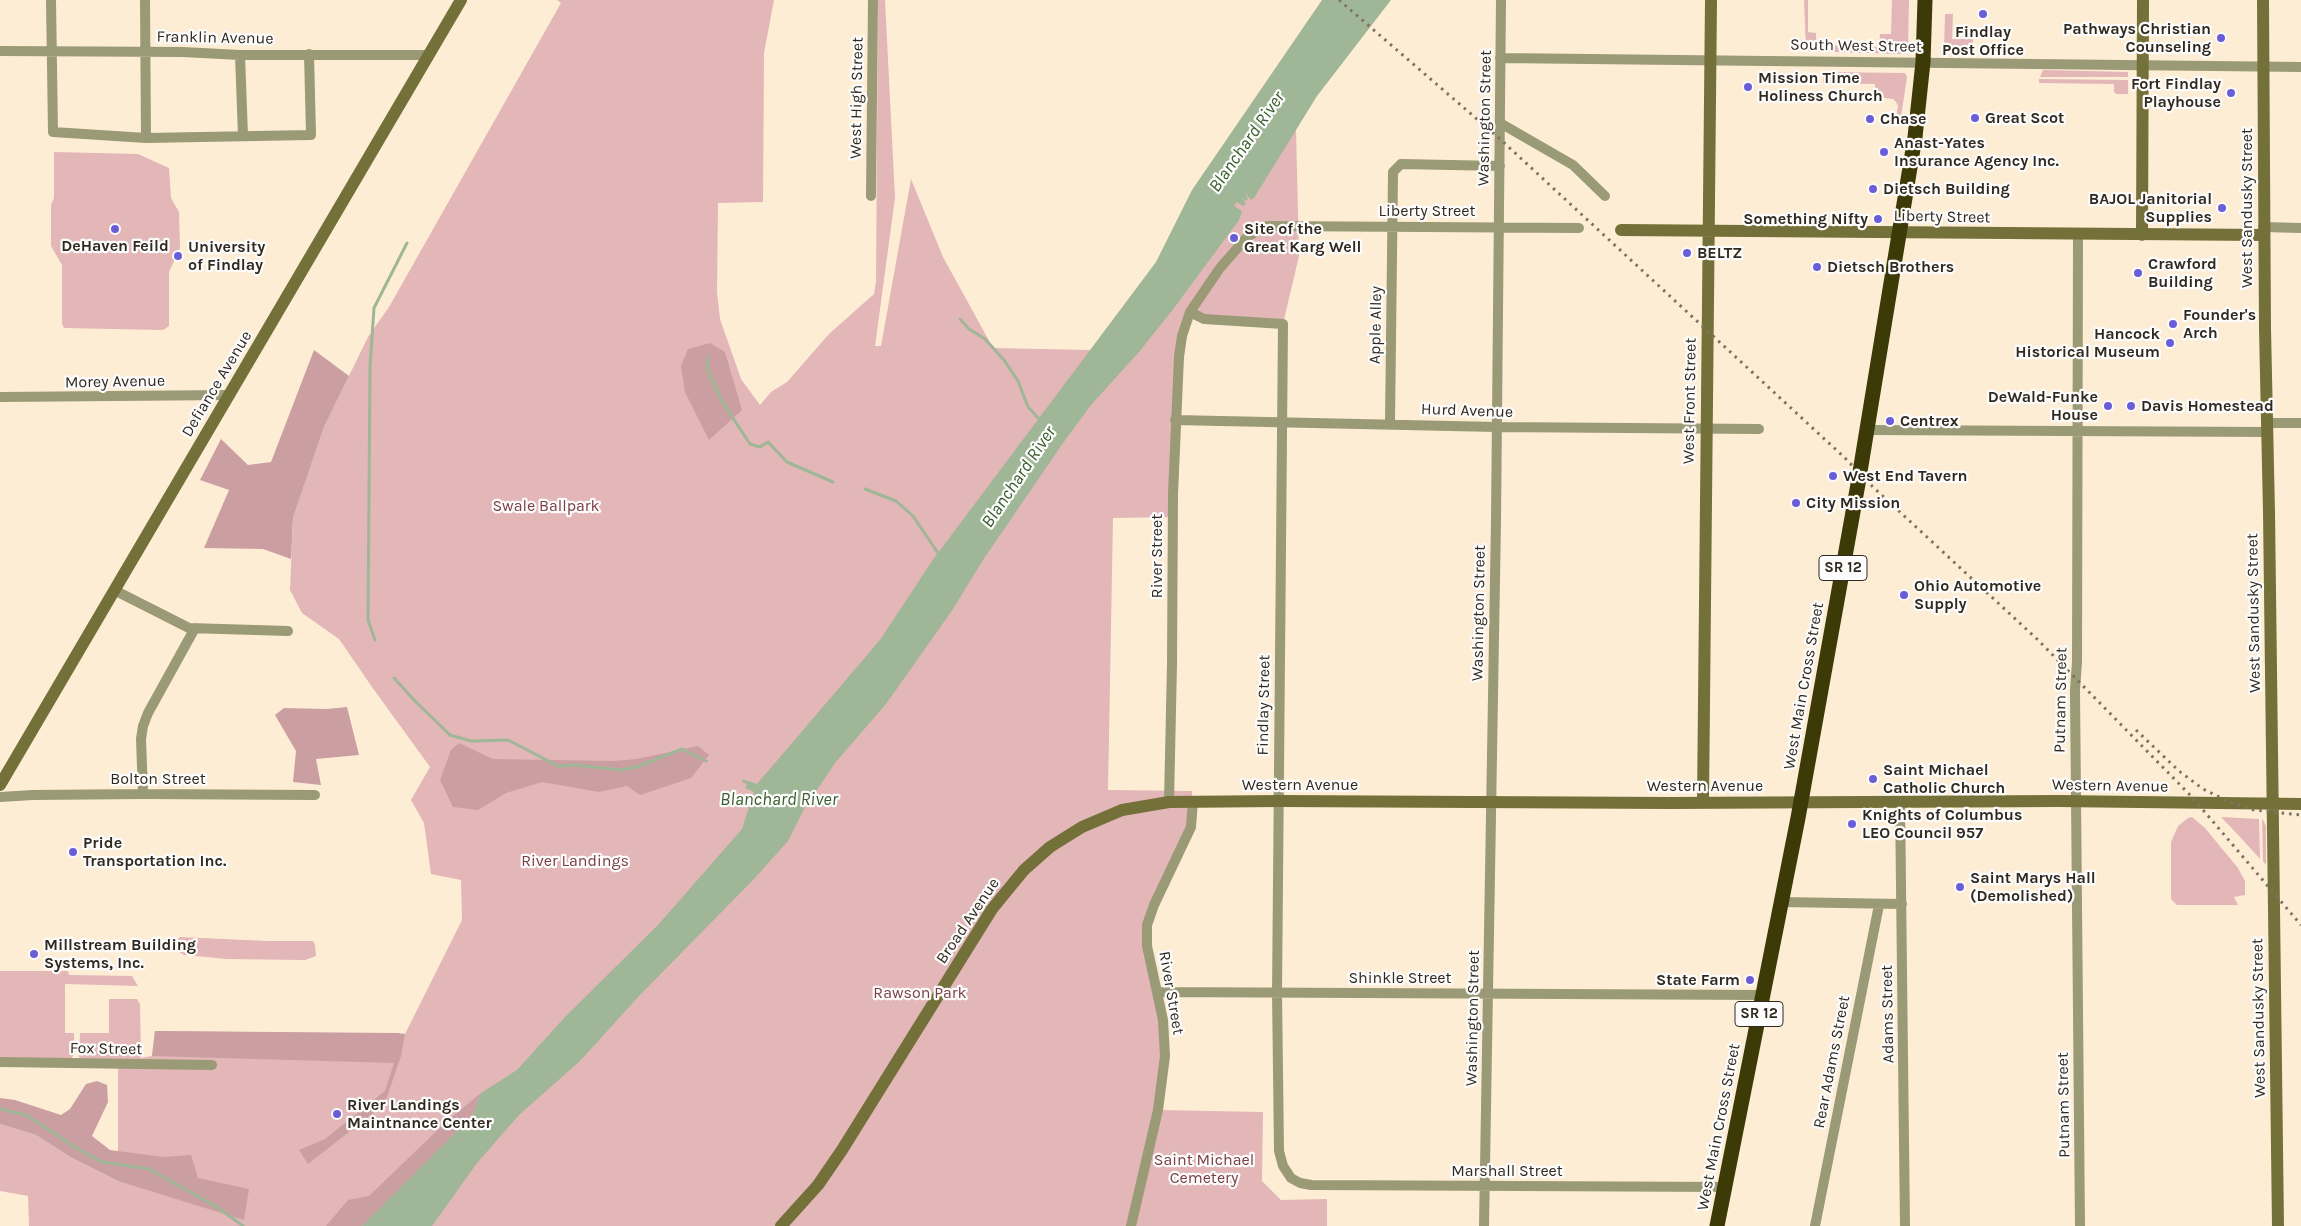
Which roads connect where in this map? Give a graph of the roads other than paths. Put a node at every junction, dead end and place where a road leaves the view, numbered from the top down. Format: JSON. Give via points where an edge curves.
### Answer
{"nodes":[{"id":1,"x":51,"y":0,"type":"edge"},
{"id":2,"x":145,"y":0,"type":"edge"},
{"id":3,"x":461,"y":0,"type":"edge"},
{"id":4,"x":873,"y":0,"type":"edge"},
{"id":5,"x":1501,"y":0,"type":"edge"},
{"id":6,"x":1711,"y":0,"type":"edge"},
{"id":7,"x":1925,"y":0,"type":"edge"},
{"id":8,"x":2143,"y":0,"type":"edge"},
{"id":9,"x":2263,"y":0,"type":"edge"},
{"id":10,"x":0,"y":51,"type":"edge"},
{"id":11,"x":51,"y":52,"type":"junction"},
{"id":12,"x":146,"y":52,"type":"junction"},
{"id":13,"x":309,"y":54,"type":"junction"},
{"id":14,"x":240,"y":55,"type":"junction"},
{"id":15,"x":429,"y":55,"type":"junction"},
{"id":16,"x":1500,"y":58,"type":"junction"},
{"id":17,"x":1710,"y":60,"type":"junction"},
{"id":18,"x":1923,"y":62,"type":"junction"},
{"id":19,"x":2142,"y":65,"type":"junction"},
{"id":20,"x":2263,"y":67,"type":"junction"},
{"id":21,"x":2301,"y":67,"type":"edge"},
{"id":22,"x":1500,"y":123,"type":"junction"},
{"id":23,"x":243,"y":136,"type":"junction"},
{"id":24,"x":146,"y":138,"type":"junction"},
{"id":25,"x":1500,"y":166,"type":"junction"},
{"id":26,"x":871,"y":196,"type":"dead end"},
{"id":27,"x":1605,"y":196,"type":"dead end"},
{"id":28,"x":1392,"y":227,"type":"junction"},
{"id":29,"x":1498,"y":227,"type":"junction"},
{"id":30,"x":1579,"y":228,"type":"dead end"},
{"id":31,"x":2301,"y":228,"type":"edge"},
{"id":32,"x":1621,"y":230,"type":"dead end"},
{"id":33,"x":1708,"y":230,"type":"junction"},
{"id":34,"x":2263,"y":231,"type":"junction"},
{"id":35,"x":1899,"y":233,"type":"junction"},
{"id":36,"x":2078,"y":234,"type":"junction"},
{"id":37,"x":2142,"y":235,"type":"junction"},
{"id":38,"x":1190,"y":312,"type":"junction"},
{"id":39,"x":230,"y":396,"type":"junction"},
{"id":40,"x":0,"y":397,"type":"edge"},
{"id":41,"x":1175,"y":420,"type":"junction"},
{"id":42,"x":1282,"y":421,"type":"junction"},
{"id":43,"x":2301,"y":423,"type":"edge"},
{"id":44,"x":1390,"y":424,"type":"junction"},
{"id":45,"x":1496,"y":427,"type":"junction"},
{"id":46,"x":2267,"y":427,"type":"junction"},
{"id":47,"x":1759,"y":429,"type":"dead end"},
{"id":48,"x":1705,"y":430,"type":"junction"},
{"id":49,"x":1867,"y":430,"type":"junction"},
{"id":50,"x":2077,"y":431,"type":"junction"},
{"id":51,"x":116,"y":591,"type":"junction"},
{"id":52,"x":194,"y":628,"type":"junction"},
{"id":53,"x":288,"y":631,"type":"dead end"},
{"id":54,"x":0,"y":785,"type":"edge"},
{"id":55,"x":143,"y":794,"type":"junction"},
{"id":56,"x":315,"y":795,"type":"dead end"},
{"id":57,"x":0,"y":797,"type":"edge"},
{"id":58,"x":1192,"y":801,"type":"junction"},
{"id":59,"x":1278,"y":801,"type":"junction"},
{"id":60,"x":1490,"y":801,"type":"junction"},
{"id":61,"x":1168,"y":802,"type":"junction"},
{"id":62,"x":1703,"y":802,"type":"junction"},
{"id":63,"x":1801,"y":802,"type":"junction"},
{"id":64,"x":1900,"y":802,"type":"junction"},
{"id":65,"x":2077,"y":802,"type":"junction"},
{"id":66,"x":2273,"y":804,"type":"junction"},
{"id":67,"x":2301,"y":804,"type":"edge"},
{"id":68,"x":1781,"y":902,"type":"junction"},
{"id":69,"x":1902,"y":904,"type":"junction"},
{"id":70,"x":1879,"y":905,"type":"junction"},
{"id":71,"x":1157,"y":992,"type":"junction"},
{"id":72,"x":1277,"y":992,"type":"junction"},
{"id":73,"x":1488,"y":994,"type":"junction"},
{"id":74,"x":1763,"y":995,"type":"junction"},
{"id":75,"x":0,"y":1062,"type":"edge"},
{"id":76,"x":212,"y":1065,"type":"dead end"},
{"id":77,"x":1292,"y":1178,"type":"joint"},
{"id":78,"x":1484,"y":1186,"type":"junction"},
{"id":79,"x":1725,"y":1187,"type":"junction"},
{"id":80,"x":781,"y":1226,"type":"edge"},
{"id":81,"x":1131,"y":1226,"type":"edge"},
{"id":82,"x":1484,"y":1226,"type":"edge"},
{"id":83,"x":1717,"y":1226,"type":"edge"},
{"id":84,"x":1815,"y":1226,"type":"edge"},
{"id":85,"x":1905,"y":1226,"type":"edge"},
{"id":86,"x":2080,"y":1226,"type":"edge"},
{"id":87,"x":2278,"y":1226,"type":"edge"}],
"edges":[{"from":1,"to":11,"type":"street"},
{"from":2,"to":12,"type":"street"},
{"from":3,"to":15,"type":"street","name":"Defiance Avenue"},
{"from":4,"to":26,"type":"street","name":"West High Street"},
{"from":5,"to":16,"type":"street","name":"Washington Street"},
{"from":6,"to":17,"type":"street","name":"West Front Street"},
{"from":7,"to":18,"type":"highway","name":"West Main Cross Street","number":"SR 12"},
{"from":8,"to":19,"type":"street"},
{"from":9,"to":20,"type":"street","name":"West Sandusky Street"},
{"from":10,"to":11,"type":"street","name":"Franklin Avenue"},
{"from":11,"to":12,"type":"street","name":"Franklin Avenue"},
{"from":11,"to":24,"type":"street","via":[[52,132]]},
{"from":12,"to":14,"type":"street","name":"Franklin Avenue"},
{"from":12,"to":24,"type":"street"},
{"from":13,"to":14,"type":"street","name":"Franklin Avenue"},
{"from":13,"to":15,"type":"street","name":"Franklin Avenue"},
{"from":13,"to":23,"type":"street","via":[[311,134]]},
{"from":14,"to":23,"type":"street"},
{"from":15,"to":39,"type":"street","name":"Defiance Avenue"},
{"from":16,"to":17,"type":"street","name":"South West Street"},
{"from":16,"to":22,"type":"street","name":"Washington Street"},
{"from":17,"to":18,"type":"street","name":"South West Street"},
{"from":17,"to":33,"type":"street","name":"West Front Street"},
{"from":18,"to":19,"type":"street","name":"South West Street"},
{"from":18,"to":35,"type":"highway","name":"West Main Cross Street","number":"SR 12","via":[[1915,137]]},
{"from":19,"to":20,"type":"street","name":"South West Street"},
{"from":19,"to":37,"type":"street"},
{"from":20,"to":21,"type":"street","name":"South West Street"},
{"from":20,"to":34,"type":"street","name":"West Sandusky Street"},
{"from":22,"to":25,"type":"street","name":"Washington Street"},
{"from":22,"to":27,"type":"street","via":[[1573,164]]},
{"from":23,"to":24,"type":"street"},
{"from":25,"to":28,"type":"street","name":"Apple Alley","via":[[1401,164],[1393,172]]},
{"from":25,"to":29,"type":"street","name":"Washington Street"},
{"from":28,"to":29,"type":"street","name":"Liberty Street"},
{"from":28,"to":38,"type":"street","name":"Liberty Street","via":[[1275,225],[1260,228],[1242,241]]},
{"from":28,"to":44,"type":"street","name":"Apple Alley"},
{"from":29,"to":30,"type":"street","name":"Liberty Street"},
{"from":29,"to":45,"type":"street","name":"Washington Street"},
{"from":31,"to":34,"type":"street","name":"Liberty Street"},
{"from":32,"to":33,"type":"street","name":"Liberty Street"},
{"from":33,"to":35,"type":"street","name":"Liberty Street"},
{"from":33,"to":48,"type":"street","name":"West Front Street"},
{"from":34,"to":37,"type":"street","name":"Liberty Street"},
{"from":34,"to":46,"type":"street","name":"West Sandusky Street"},
{"from":35,"to":36,"type":"street","name":"Liberty Street"},
{"from":35,"to":49,"type":"highway","name":"West Main Cross Street","number":"SR 12"},
{"from":36,"to":37,"type":"street","name":"Liberty Street"},
{"from":36,"to":50,"type":"street","name":"Putnam Street"},
{"from":38,"to":41,"type":"street","name":"River Street","via":[[1180,342]]},
{"from":38,"to":42,"type":"street","name":"Findlay Street","via":[[1204,319],[1283,324]]},
{"from":39,"to":40,"type":"street","name":"Morey Avenue"},
{"from":39,"to":51,"type":"street","name":"Defiance Avenue"},
{"from":41,"to":42,"type":"street","name":"Hurd Avenue"},
{"from":41,"to":61,"type":"street","name":"River Street"},
{"from":42,"to":44,"type":"street","name":"Hurd Avenue"},
{"from":42,"to":59,"type":"street","name":"Findlay Street"},
{"from":43,"to":46,"type":"street"},
{"from":44,"to":45,"type":"street","name":"Hurd Avenue"},
{"from":45,"to":48,"type":"street","name":"Hurd Avenue"},
{"from":45,"to":60,"type":"street","name":"Washington Street"},
{"from":46,"to":50,"type":"street"},
{"from":46,"to":66,"type":"street","name":"West Sandusky Street"},
{"from":47,"to":48,"type":"street","name":"Hurd Avenue"},
{"from":48,"to":62,"type":"street","name":"West Front Street"},
{"from":49,"to":50,"type":"street"},
{"from":49,"to":63,"type":"highway","name":"West Main Cross Street","number":"SR 12"},
{"from":50,"to":65,"type":"street","name":"Putnam Street"},
{"from":51,"to":52,"type":"street","via":[[182,626]]},
{"from":51,"to":54,"type":"street","name":"Defiance Avenue"},
{"from":52,"to":53,"type":"street"},
{"from":52,"to":55,"type":"street","via":[[143,726]]},
{"from":55,"to":56,"type":"street","name":"Bolton Street"},
{"from":55,"to":57,"type":"street","name":"Bolton Street"},
{"from":58,"to":59,"type":"street","name":"Western Avenue"},
{"from":58,"to":61,"type":"street","name":"Western Avenue"},
{"from":58,"to":71,"type":"street","name":"River Street","via":[[1191,827],[1147,925],[1147,946]]},
{"from":59,"to":60,"type":"street","name":"Western Avenue"},
{"from":59,"to":72,"type":"street","name":"Findlay Street"},
{"from":60,"to":62,"type":"street","name":"Western Avenue"},
{"from":60,"to":73,"type":"street","name":"Washington Street"},
{"from":61,"to":80,"type":"street","name":"Broad Avenue","via":[[1136,807],[1095,821],[1050,846],[1024,870],[987,917],[842,1150],[818,1185]]},
{"from":62,"to":63,"type":"street","name":"Western Avenue"},
{"from":63,"to":64,"type":"street","name":"Western Avenue"},
{"from":63,"to":68,"type":"highway","name":"West Main Cross Street","number":"SR 12"},
{"from":64,"to":65,"type":"street","name":"Western Avenue"},
{"from":64,"to":69,"type":"street","name":"Adams Street"},
{"from":65,"to":66,"type":"street","name":"Western Avenue"},
{"from":65,"to":86,"type":"street","name":"Putnam Street"},
{"from":66,"to":67,"type":"street","name":"Western Avenue"},
{"from":66,"to":87,"type":"street","name":"West Sandusky Street"},
{"from":68,"to":70,"type":"street"},
{"from":68,"to":74,"type":"highway","name":"West Main Cross Street","number":"SR 12"},
{"from":69,"to":70,"type":"street"},
{"from":69,"to":85,"type":"street","name":"Adams Street"},
{"from":70,"to":84,"type":"street","name":"Rear Adams Street"},
{"from":71,"to":72,"type":"street","name":"Shinkle Street"},
{"from":71,"to":81,"type":"street","name":"River Street","via":[[1165,1042],[1161,1093]]},
{"from":72,"to":73,"type":"street","name":"Shinkle Street"},
{"from":72,"to":77,"type":"street","name":"Findlay Street","via":[[1279,1151],[1282,1166]]},
{"from":73,"to":74,"type":"street","name":"Shinkle Street"},
{"from":73,"to":78,"type":"street","name":"Washington Street"},
{"from":74,"to":79,"type":"highway","name":"West Main Cross Street","number":"SR 12"},
{"from":75,"to":76,"type":"street","name":"Fox Street"},
{"from":77,"to":78,"type":"street","name":"Marshall Street","via":[[1310,1186]]},
{"from":78,"to":79,"type":"street","name":"Marshall Street"},
{"from":78,"to":82,"type":"street","name":"Washington Street"},
{"from":79,"to":83,"type":"highway","name":"West Main Cross Street","number":"SR 12"}]}
